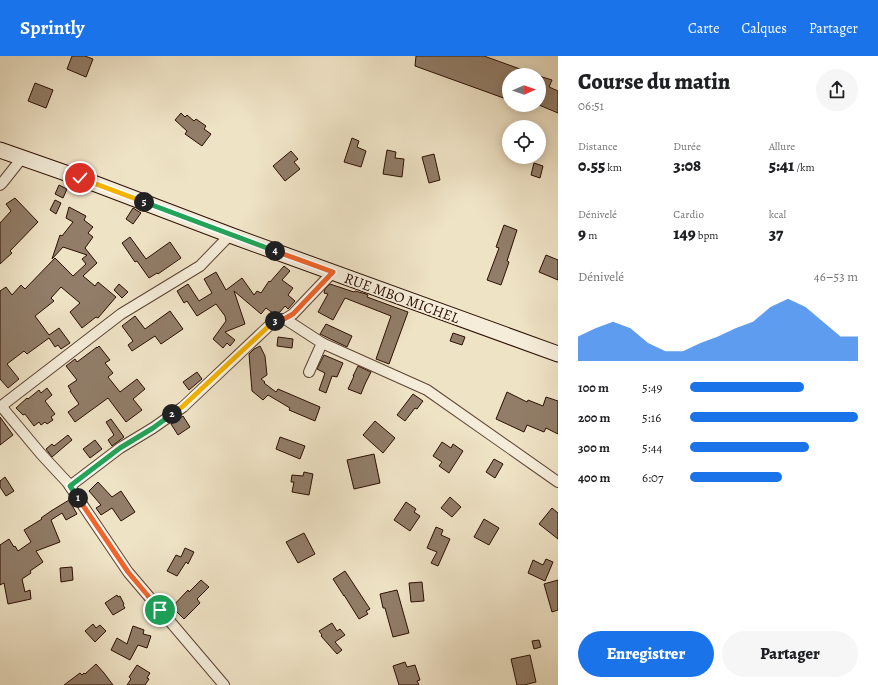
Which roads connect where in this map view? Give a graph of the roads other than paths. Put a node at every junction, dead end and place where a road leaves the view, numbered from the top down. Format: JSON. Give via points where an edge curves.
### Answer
{"nodes":[{"id":1,"x":0,"y":150,"type":"edge"},
{"id":2,"x":22,"y":158,"type":"junction"},
{"id":3,"x":0,"y":185,"type":"edge"},
{"id":4,"x":230,"y":235,"type":"junction"},
{"id":5,"x":333,"y":272,"type":"junction"},
{"id":6,"x":284,"y":319,"type":"junction"},
{"id":7,"x":322,"y":343,"type":"junction"},
{"id":8,"x":558,"y":354,"type":"edge"},
{"id":9,"x":309,"y":372,"type":"dead end"},
{"id":10,"x":1,"y":407,"type":"edge"},
{"id":11,"x":558,"y":482,"type":"edge"},
{"id":12,"x":70,"y":486,"type":"junction"},
{"id":13,"x":224,"y":685,"type":"edge"}],
"edges":[{"from":1,"to":2,"type":"street","name":"RUE MBO MICHEL"},
{"from":2,"to":3,"type":"street"},
{"from":2,"to":4,"type":"street","name":"RUE MBO MICHEL"},
{"from":4,"to":5,"type":"street","name":"RUE MBO MICHEL"},
{"from":4,"to":10,"type":"street","via":[[200,266],[121,314]]},
{"from":5,"to":6,"type":"street","via":[[293,314]]},
{"from":5,"to":8,"type":"street","name":"RUE MBO MICHEL"},
{"from":6,"to":7,"type":"street"},
{"from":6,"to":12,"type":"street","via":[[272,323],[182,407],[120,448]]},
{"from":7,"to":9,"type":"street"},
{"from":7,"to":11,"type":"street","via":[[427,390]]},
{"from":10,"to":12,"type":"street"},
{"from":12,"to":13,"type":"street","via":[[128,572]]}]}
